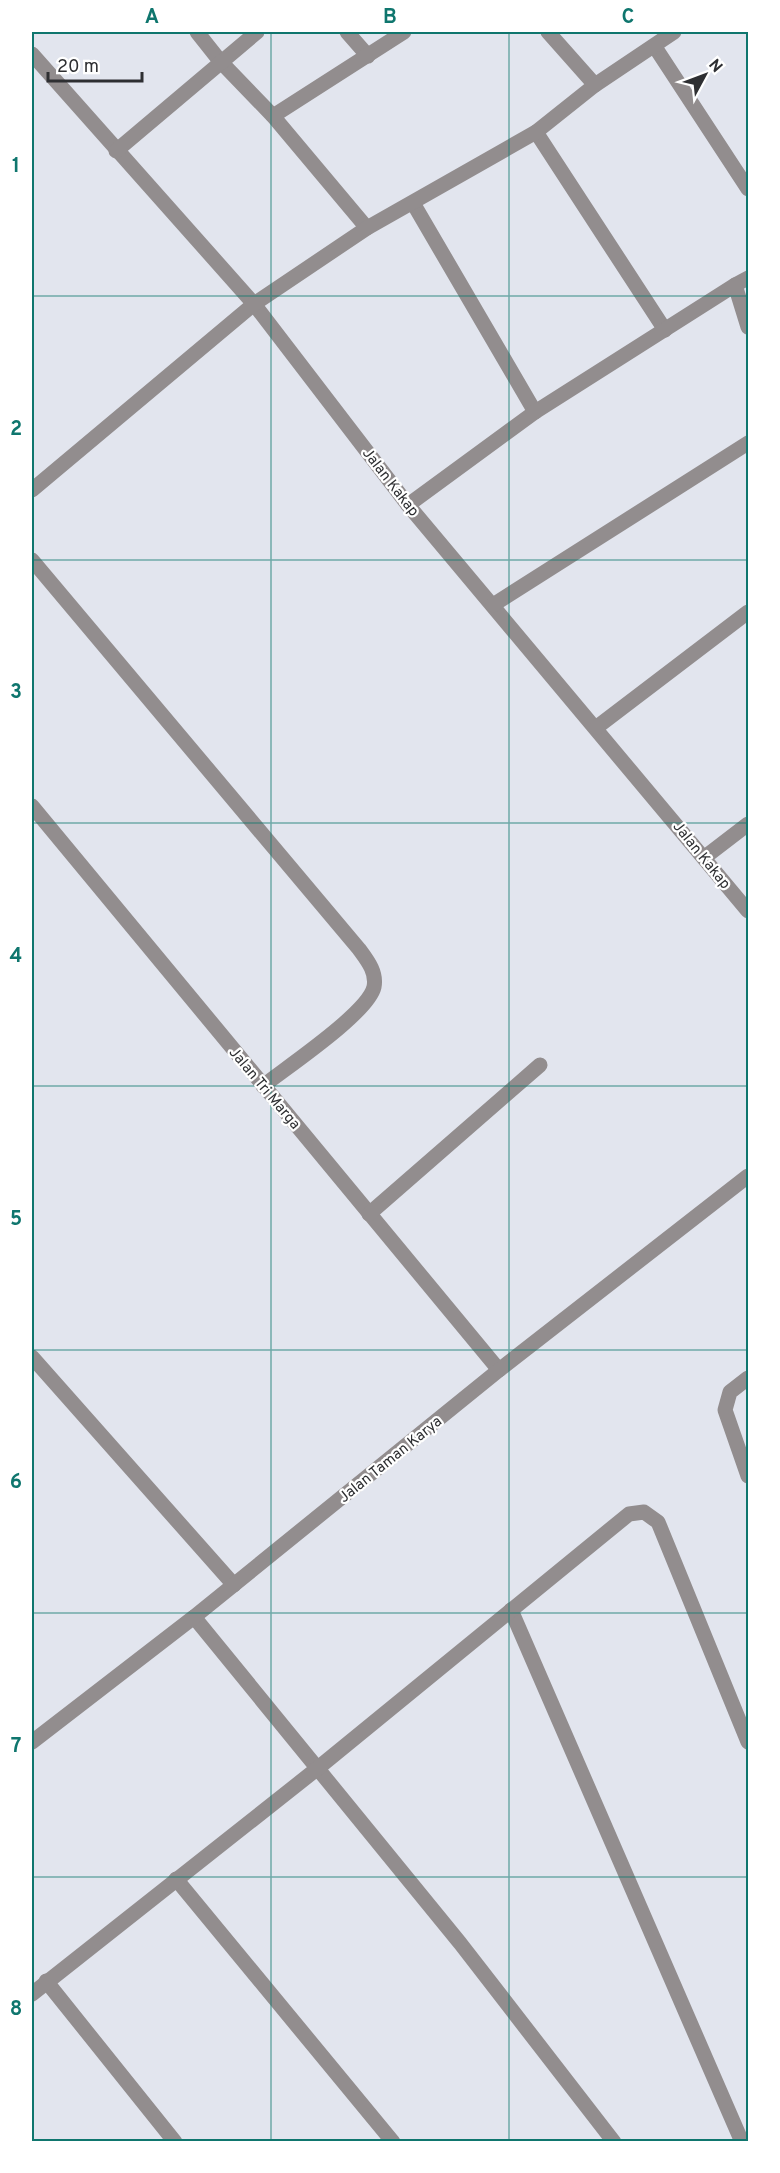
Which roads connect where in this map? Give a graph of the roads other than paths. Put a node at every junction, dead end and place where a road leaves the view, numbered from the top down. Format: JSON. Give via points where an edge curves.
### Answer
{"nodes":[{"id":1,"x":197,"y":32,"type":"edge"},
{"id":2,"x":257,"y":32,"type":"edge"},
{"id":3,"x":347,"y":32,"type":"edge"},
{"id":4,"x":404,"y":32,"type":"edge"},
{"id":5,"x":548,"y":32,"type":"edge"},
{"id":6,"x":674,"y":32,"type":"edge"},
{"id":7,"x":655,"y":47,"type":"junction"},
{"id":8,"x":32,"y":54,"type":"edge"},
{"id":9,"x":368,"y":56,"type":"junction"},
{"id":10,"x":220,"y":61,"type":"junction"},
{"id":11,"x":595,"y":85,"type":"junction"},
{"id":12,"x":273,"y":116,"type":"junction"},
{"id":13,"x":536,"y":132,"type":"junction"},
{"id":14,"x":116,"y":151,"type":"junction"},
{"id":15,"x":748,"y":189,"type":"edge"},
{"id":16,"x":413,"y":203,"type":"junction"},
{"id":17,"x":367,"y":228,"type":"junction"},
{"id":18,"x":742,"y":282,"type":"edge"},
{"id":19,"x":254,"y":304,"type":"junction"},
{"id":20,"x":748,"y":327,"type":"edge"},
{"id":21,"x":665,"y":330,"type":"junction"},
{"id":22,"x":535,"y":412,"type":"junction"},
{"id":23,"x":748,"y":443,"type":"edge"},
{"id":24,"x":32,"y":490,"type":"edge"},
{"id":25,"x":408,"y":505,"type":"junction"},
{"id":26,"x":32,"y":560,"type":"edge"},
{"id":27,"x":493,"y":605,"type":"junction"},
{"id":28,"x":748,"y":612,"type":"edge"},
{"id":29,"x":597,"y":727,"type":"junction"},
{"id":30,"x":32,"y":806,"type":"edge"},
{"id":31,"x":748,"y":824,"type":"edge"},
{"id":32,"x":705,"y":857,"type":"junction"},
{"id":33,"x":748,"y":911,"type":"edge"},
{"id":34,"x":540,"y":1065,"type":"dead end"},
{"id":35,"x":263,"y":1086,"type":"junction"},
{"id":36,"x":748,"y":1176,"type":"edge"},
{"id":37,"x":369,"y":1214,"type":"junction"},
{"id":38,"x":32,"y":1357,"type":"edge"},
{"id":39,"x":500,"y":1370,"type":"junction"},
{"id":40,"x":748,"y":1378,"type":"edge"},
{"id":41,"x":748,"y":1476,"type":"edge"},
{"id":42,"x":234,"y":1585,"type":"junction"},
{"id":43,"x":511,"y":1611,"type":"junction"},
{"id":44,"x":194,"y":1617,"type":"junction"},
{"id":45,"x":32,"y":1742,"type":"edge"},
{"id":46,"x":748,"y":1742,"type":"edge"},
{"id":47,"x":318,"y":1768,"type":"junction"},
{"id":48,"x":176,"y":1879,"type":"junction"},
{"id":49,"x":46,"y":1981,"type":"junction"},
{"id":50,"x":32,"y":1994,"type":"edge"},
{"id":51,"x":175,"y":2142,"type":"edge"},
{"id":52,"x":393,"y":2142,"type":"edge"},
{"id":53,"x":614,"y":2142,"type":"edge"},
{"id":54,"x":742,"y":2142,"type":"edge"}],
"edges":[{"from":1,"to":10,"type":"street"},
{"from":2,"to":10,"type":"street"},
{"from":3,"to":9,"type":"street"},
{"from":4,"to":9,"type":"street"},
{"from":5,"to":11,"type":"street"},
{"from":6,"to":7,"type":"street"},
{"from":7,"to":11,"type":"street"},
{"from":7,"to":15,"type":"street"},
{"from":8,"to":14,"type":"street","name":"Jalan Kakap"},
{"from":9,"to":12,"type":"street"},
{"from":10,"to":12,"type":"street"},
{"from":10,"to":14,"type":"street"},
{"from":11,"to":13,"type":"street"},
{"from":12,"to":17,"type":"street"},
{"from":13,"to":16,"type":"street"},
{"from":13,"to":21,"type":"street"},
{"from":14,"to":19,"type":"street","name":"Jalan Kakap"},
{"from":16,"to":17,"type":"street"},
{"from":16,"to":22,"type":"street"},
{"from":17,"to":19,"type":"street"},
{"from":18,"to":20,"type":"street"},
{"from":18,"to":21,"type":"street"},
{"from":19,"to":24,"type":"street"},
{"from":19,"to":25,"type":"street","name":"Jalan Kakap"},
{"from":21,"to":22,"type":"street"},
{"from":22,"to":25,"type":"street"},
{"from":23,"to":27,"type":"street"},
{"from":25,"to":27,"type":"street","name":"Jalan Kakap"},
{"from":26,"to":35,"type":"street","via":[[358,949],[373,972],[372,991],[354,1015]]},
{"from":27,"to":29,"type":"street","name":"Jalan Kakap"},
{"from":28,"to":29,"type":"street"},
{"from":29,"to":32,"type":"street","name":"Jalan Kakap"},
{"from":30,"to":35,"type":"street","name":"Jalan Tri Marga"},
{"from":31,"to":32,"type":"street"},
{"from":32,"to":33,"type":"street","name":"Jalan Kakap"},
{"from":34,"to":37,"type":"street"},
{"from":35,"to":37,"type":"street","name":"Jalan Tri Marga"},
{"from":36,"to":39,"type":"street","name":"Jalan Taman Karya"},
{"from":37,"to":39,"type":"street","name":"Jalan Tri Marga"},
{"from":38,"to":42,"type":"street"},
{"from":39,"to":42,"type":"street","name":"Jalan Taman Karya"},
{"from":40,"to":41,"type":"street","via":[[730,1392],[725,1403],[726,1418]]},
{"from":42,"to":44,"type":"street","name":"Jalan Taman Karya"},
{"from":43,"to":46,"type":"street","via":[[629,1514],[649,1514],[661,1528]]},
{"from":43,"to":47,"type":"street"},
{"from":43,"to":54,"type":"street"},
{"from":44,"to":45,"type":"street","name":"Jalan Taman Karya"},
{"from":44,"to":47,"type":"street"},
{"from":47,"to":48,"type":"street"},
{"from":47,"to":53,"type":"street"},
{"from":48,"to":49,"type":"street"},
{"from":48,"to":52,"type":"street"},
{"from":49,"to":50,"type":"street"},
{"from":49,"to":51,"type":"street"}]}
